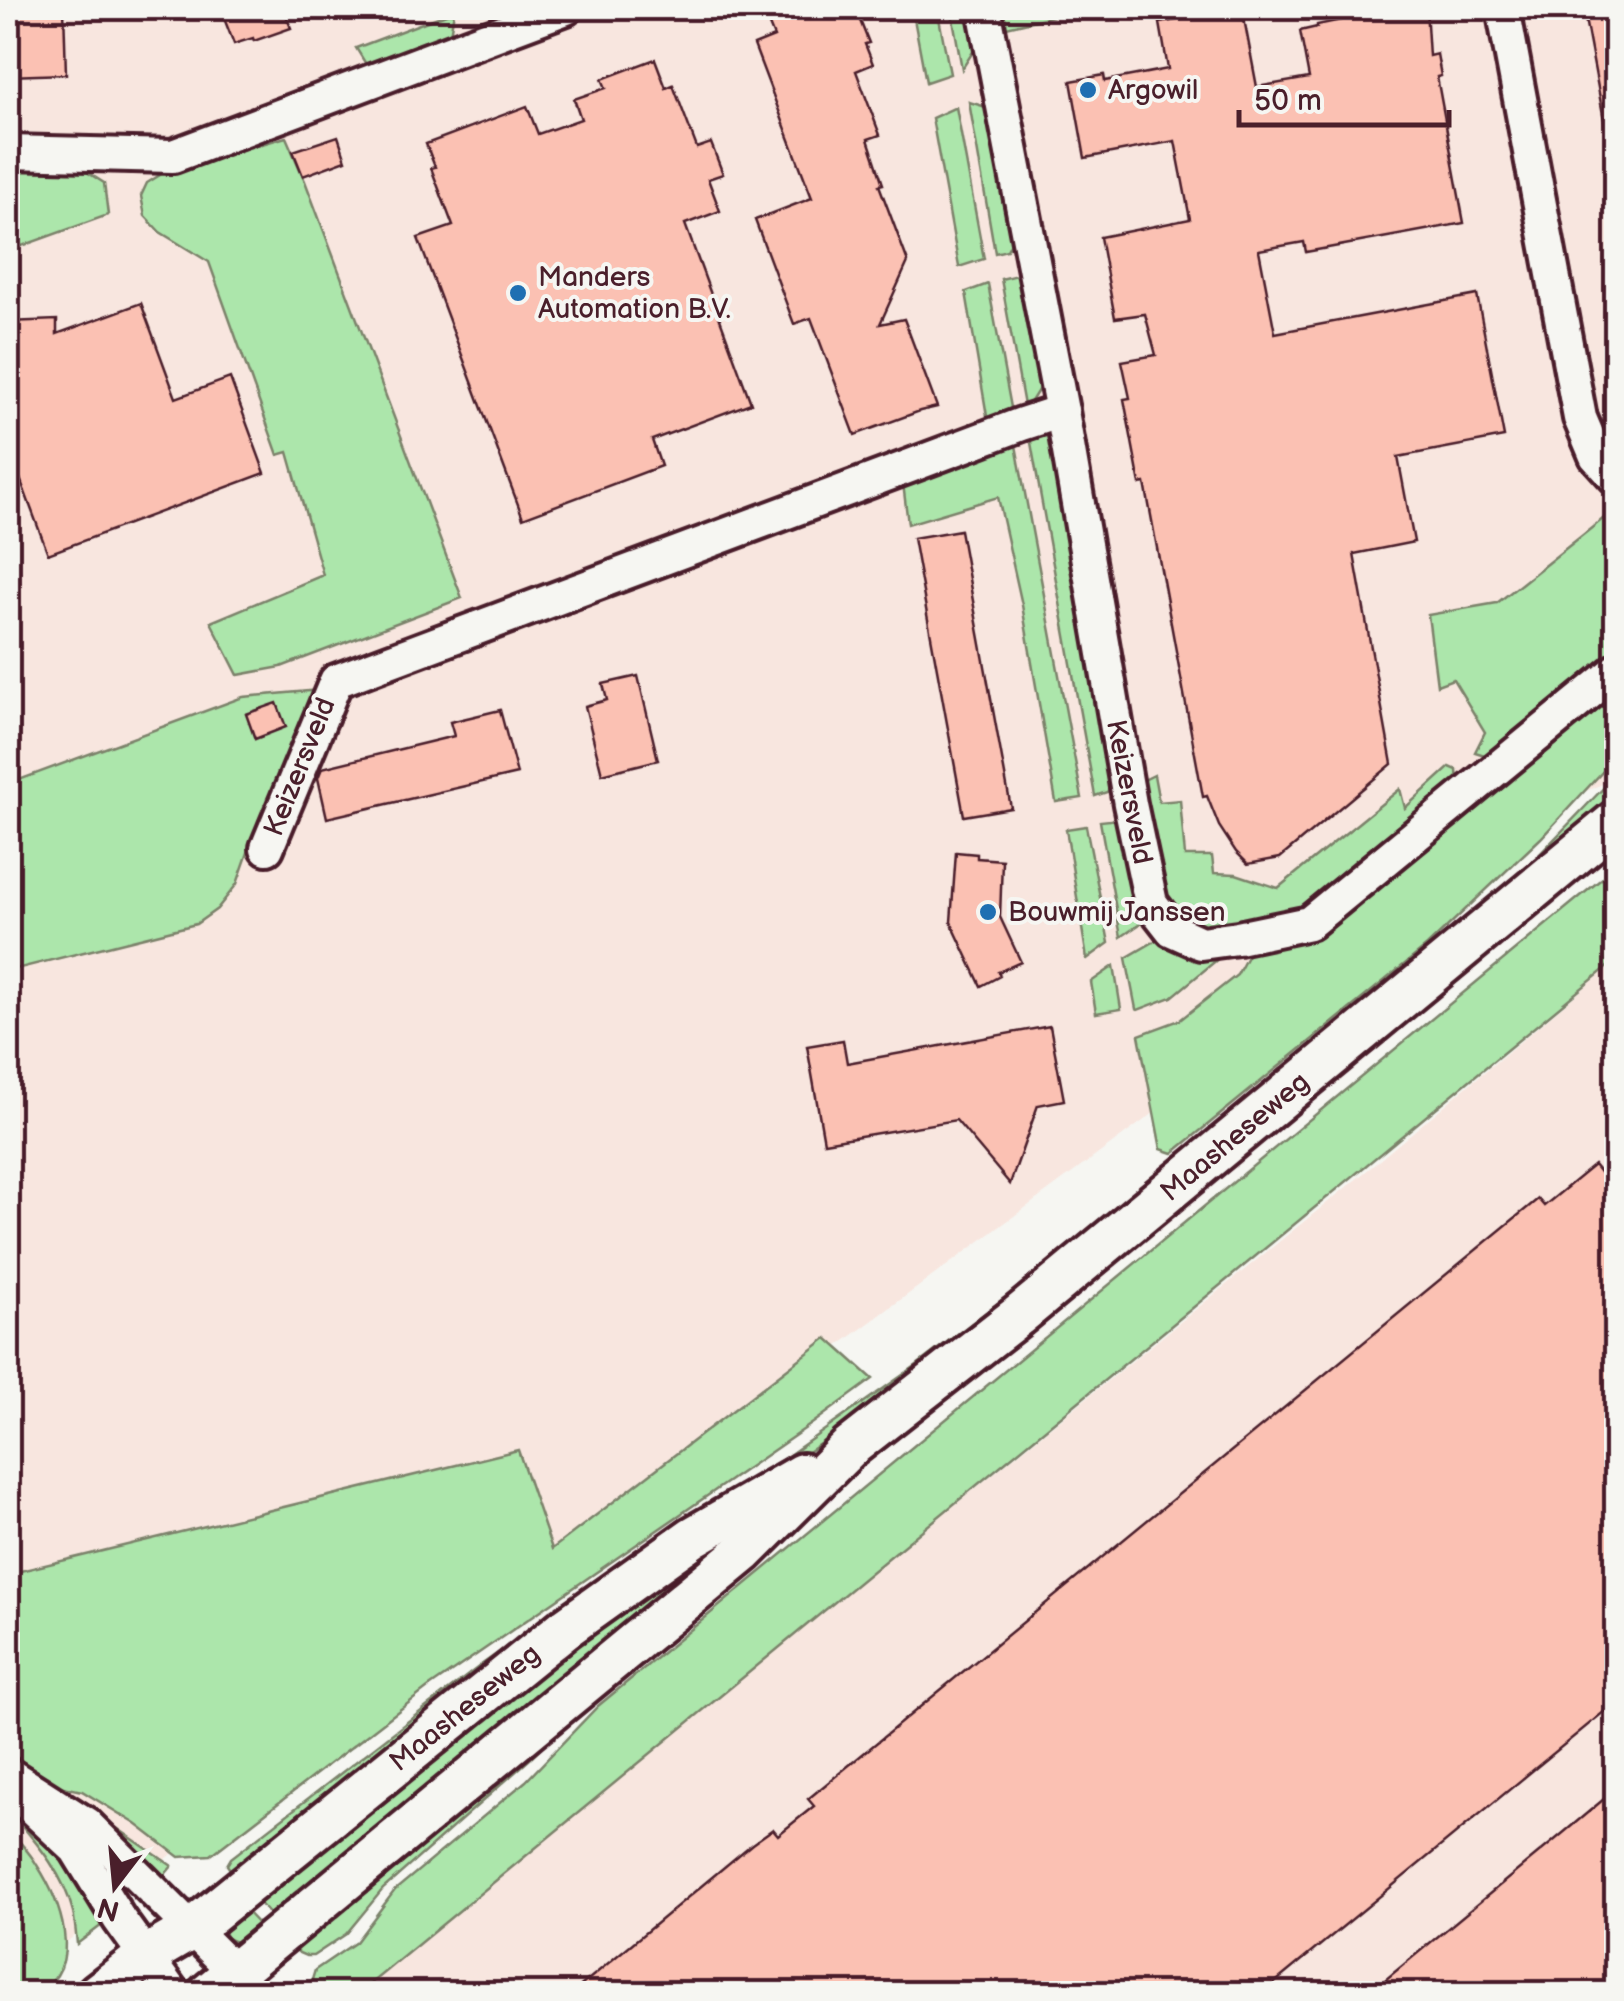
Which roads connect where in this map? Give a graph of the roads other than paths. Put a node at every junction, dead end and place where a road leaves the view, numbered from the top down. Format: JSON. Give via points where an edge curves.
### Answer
{"nodes":[{"id":1,"x":566,"y":8,"type":"edge"},
{"id":2,"x":984,"y":8,"type":"edge"},
{"id":3,"x":1502,"y":8,"type":"edge"},
{"id":4,"x":8,"y":152,"type":"edge"},
{"id":5,"x":1062,"y":411,"type":"junction"},
{"id":6,"x":1616,"y":478,"type":"edge"},
{"id":7,"x":1616,"y":671,"type":"edge"},
{"id":8,"x":1616,"y":822,"type":"edge"},
{"id":9,"x":267,"y":848,"type":"dead end"},
{"id":10,"x":849,"y":1448,"type":"junction"},
{"id":11,"x":8,"y":1774,"type":"edge"},
{"id":12,"x":8,"y":1785,"type":"edge"},
{"id":13,"x":192,"y":1929,"type":"junction"},
{"id":14,"x":146,"y":1956,"type":"junction"},
{"id":15,"x":221,"y":1983,"type":"edge"},
{"id":16,"x":97,"y":1994,"type":"edge"},
{"id":17,"x":173,"y":1994,"type":"edge"}],
"edges":[{"from":1,"to":4,"type":"street","via":[[172,156]]},
{"from":2,"to":5,"type":"street","name":"Keizersveld"},
{"from":3,"to":6,"type":"street","via":[[1580,418],[1596,456]]},
{"from":5,"to":7,"type":"street","name":"Keizersveld","via":[[1130,804],[1151,902],[1172,930],[1201,943],[1309,924]]},
{"from":5,"to":9,"type":"street","name":"Keizersveld","via":[[336,681]]},
{"from":8,"to":10,"type":"main road","name":"Maasheseweg"},
{"from":10,"to":13,"type":"main road","name":"Maasheseweg","via":[[692,1537],[564,1629]]},
{"from":10,"to":15,"type":"main road","name":"Maasheseweg","via":[[744,1552]]},
{"from":11,"to":13,"type":"street","via":[[86,1824]]},
{"from":12,"to":14,"type":"street","via":[[76,1849]]},
{"from":13,"to":14,"type":"main road","name":"Maasheseweg"},
{"from":13,"to":15,"type":"street"},
{"from":14,"to":16,"type":"main road","name":"Maasheseweg"},
{"from":14,"to":17,"type":"street"}]}
